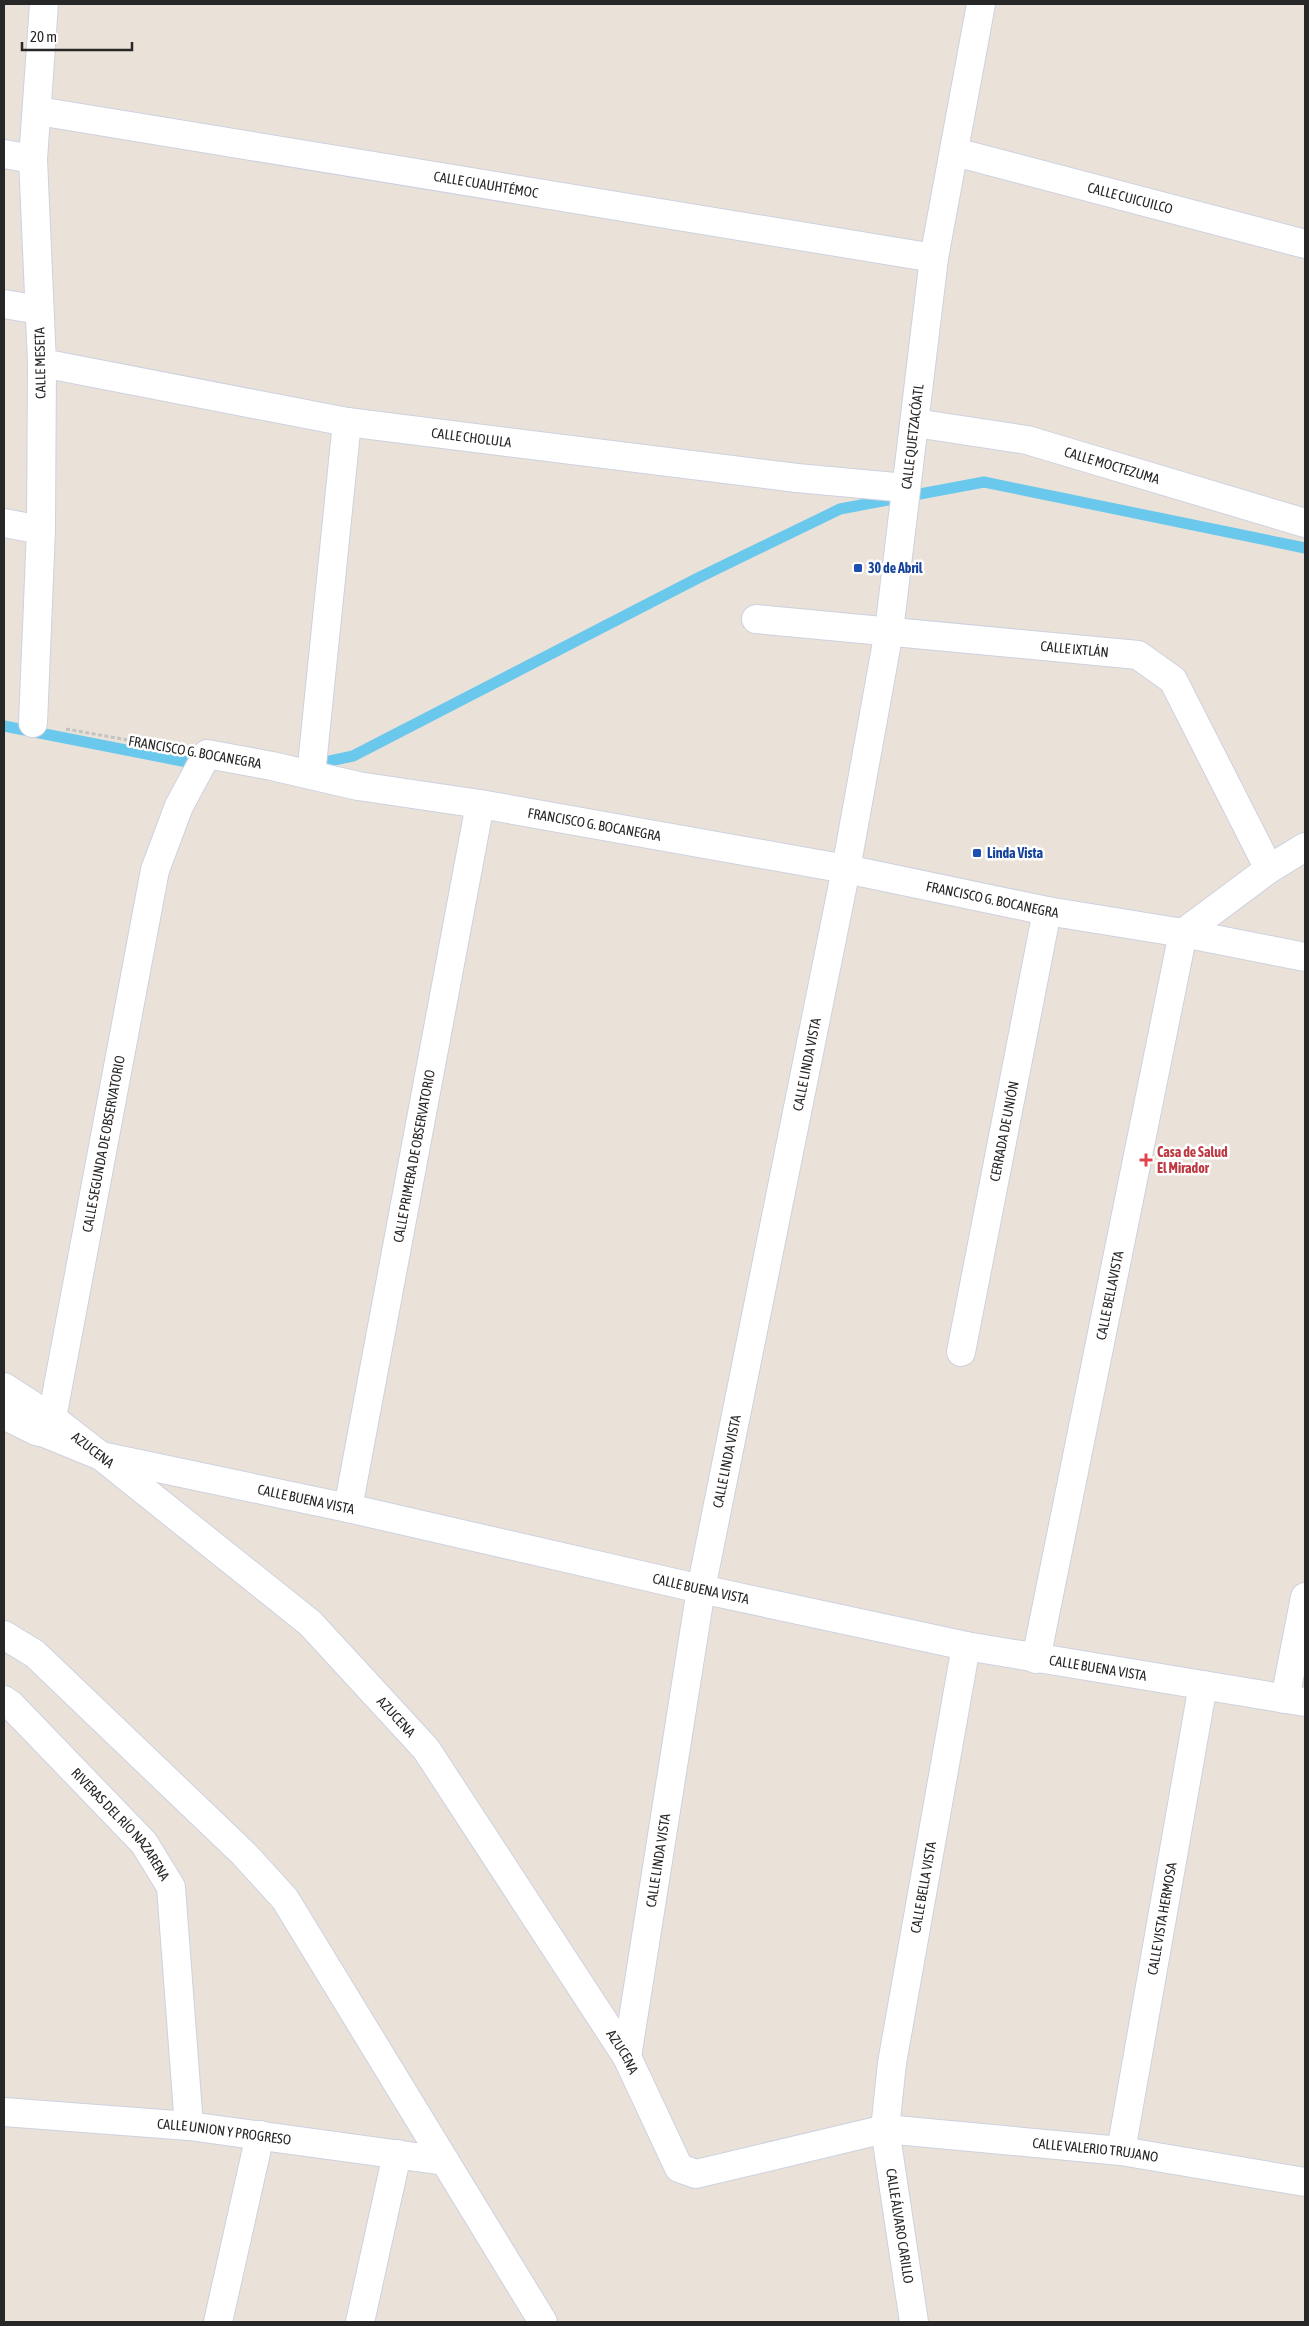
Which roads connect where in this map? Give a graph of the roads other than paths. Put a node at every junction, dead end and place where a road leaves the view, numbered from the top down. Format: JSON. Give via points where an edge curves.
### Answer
{"nodes":[{"id":1,"x":44,"y":4,"type":"edge"},
{"id":2,"x":981,"y":4,"type":"edge"},
{"id":3,"x":38,"y":111,"type":"junction"},
{"id":4,"x":955,"y":152,"type":"junction"},
{"id":5,"x":4,"y":154,"type":"edge"},
{"id":6,"x":33,"y":159,"type":"junction"},
{"id":7,"x":1305,"y":244,"type":"edge"},
{"id":8,"x":934,"y":258,"type":"junction"},
{"id":9,"x":4,"y":304,"type":"edge"},
{"id":10,"x":39,"y":310,"type":"junction"},
{"id":11,"x":42,"y":363,"type":"junction"},
{"id":12,"x":347,"y":422,"type":"junction"},
{"id":13,"x":915,"y":423,"type":"junction"},
{"id":14,"x":906,"y":488,"type":"junction"},
{"id":15,"x":1305,"y":523,"type":"edge"},
{"id":16,"x":4,"y":524,"type":"edge"},
{"id":17,"x":41,"y":530,"type":"junction"},
{"id":18,"x":756,"y":619,"type":"dead end"},
{"id":19,"x":889,"y":631,"type":"junction"},
{"id":20,"x":33,"y":723,"type":"road end"},
{"id":21,"x":207,"y":754,"type":"joint"},
{"id":22,"x":311,"y":775,"type":"junction"},
{"id":23,"x":480,"y":804,"type":"junction"},
{"id":24,"x":1305,"y":847,"type":"edge"},
{"id":25,"x":846,"y":869,"type":"junction"},
{"id":26,"x":1269,"y":870,"type":"junction"},
{"id":27,"x":1047,"y":911,"type":"junction"},
{"id":28,"x":1183,"y":932,"type":"junction"},
{"id":29,"x":1305,"y":957,"type":"edge"},
{"id":30,"x":961,"y":1352,"type":"dead end"},
{"id":31,"x":4,"y":1387,"type":"edge"},
{"id":32,"x":4,"y":1415,"type":"edge"},
{"id":33,"x":52,"y":1418,"type":"junction"},
{"id":34,"x":101,"y":1456,"type":"junction"},
{"id":35,"x":348,"y":1508,"type":"junction"},
{"id":36,"x":702,"y":1589,"type":"junction"},
{"id":37,"x":1305,"y":1597,"type":"edge"},
{"id":38,"x":4,"y":1635,"type":"edge"},
{"id":39,"x":966,"y":1646,"type":"junction"},
{"id":40,"x":1036,"y":1659,"type":"junction"},
{"id":41,"x":1203,"y":1685,"type":"junction"},
{"id":42,"x":4,"y":1700,"type":"edge"},
{"id":43,"x":1295,"y":1701,"type":"edge"},
{"id":44,"x":627,"y":2057,"type":"junction"},
{"id":45,"x":4,"y":2112,"type":"edge"},
{"id":46,"x":189,"y":2126,"type":"junction"},
{"id":47,"x":885,"y":2129,"type":"junction"},
{"id":48,"x":260,"y":2136,"type":"junction"},
{"id":49,"x":1122,"y":2151,"type":"junction"},
{"id":50,"x":397,"y":2154,"type":"junction"},
{"id":51,"x":445,"y":2160,"type":"junction"},
{"id":52,"x":1305,"y":2182,"type":"edge"},
{"id":53,"x":218,"y":2322,"type":"edge"},
{"id":54,"x":360,"y":2322,"type":"edge"},
{"id":55,"x":543,"y":2322,"type":"edge"},
{"id":56,"x":914,"y":2322,"type":"edge"}],
"edges":[{"from":1,"to":3,"type":"street","name":"CALLE MESETA"},
{"from":2,"to":4,"type":"street","name":"CALLE QUETZACÓATL"},
{"from":3,"to":6,"type":"street","name":"CALLE MESETA"},
{"from":3,"to":8,"type":"street","name":"CALLE CUAUHTÉMOC"},
{"from":4,"to":7,"type":"street","name":"CALLE CUICUILCO"},
{"from":4,"to":8,"type":"street","name":"CALLE QUETZACÓATL"},
{"from":5,"to":6,"type":"street"},
{"from":6,"to":10,"type":"street","name":"CALLE MESETA"},
{"from":8,"to":13,"type":"street","name":"CALLE QUETZACÓATL"},
{"from":9,"to":10,"type":"street"},
{"from":10,"to":11,"type":"street","name":"CALLE MESETA"},
{"from":11,"to":12,"type":"street","name":"CALLE CHOLULA"},
{"from":11,"to":17,"type":"street","name":"CALLE MESETA"},
{"from":12,"to":14,"type":"street","name":"CALLE CHOLULA","via":[[798,478]]},
{"from":12,"to":22,"type":"street"},
{"from":13,"to":14,"type":"street","name":"CALLE QUETZACÓATL"},
{"from":13,"to":15,"type":"street","name":"CALLE MOCTEZUMA","via":[[1027,440]]},
{"from":14,"to":19,"type":"street","name":"CALLE QUETZACÓATL"},
{"from":16,"to":17,"type":"street"},
{"from":17,"to":20,"type":"street","name":"CALLE MESETA"},
{"from":18,"to":19,"type":"street","name":"CALLE IXTLÁN"},
{"from":19,"to":25,"type":"street","name":"CALLE QUETZACÓATL"},
{"from":19,"to":26,"type":"street","name":"CALLE IXTLÁN","via":[[1138,655],[1173,680]]},
{"from":21,"to":22,"type":"street","name":"FRANCISCO G. BOCANEGRA"},
{"from":21,"to":33,"type":"street","name":"CALLE SEGUNDA DE OBSERVATORIO","via":[[179,806],[155,870]]},
{"from":22,"to":23,"type":"street","name":"FRANCISCO G. BOCANEGRA","via":[[358,786]]},
{"from":23,"to":25,"type":"street","name":"FRANCISCO G. BOCANEGRA"},
{"from":23,"to":35,"type":"street","name":"CALLE PRIMERA DE OBSERVATORIO"},
{"from":24,"to":26,"type":"street"},
{"from":25,"to":27,"type":"street","name":"FRANCISCO G. BOCANEGRA"},
{"from":25,"to":36,"type":"street","name":"CALLE LINDA VISTA"},
{"from":26,"to":28,"type":"street"},
{"from":27,"to":28,"type":"street","name":"FRANCISCO G. BOCANEGRA"},
{"from":27,"to":30,"type":"street","name":"CERRADA DE UNIÓN"},
{"from":28,"to":29,"type":"street","name":"FRANCISCO G. BOCANEGRA"},
{"from":28,"to":40,"type":"street","name":"CALLE BELLAVISTA"},
{"from":31,"to":33,"type":"street","name":"AZUCENA"},
{"from":32,"to":34,"type":"street"},
{"from":33,"to":34,"type":"street","name":"AZUCENA"},
{"from":34,"to":35,"type":"street","name":"CALLE BUENA VISTA"},
{"from":34,"to":44,"type":"street","name":"AZUCENA","via":[[310,1623],[426,1749]]},
{"from":35,"to":36,"type":"street","name":"CALLE BUENA VISTA"},
{"from":36,"to":39,"type":"street","name":"CALLE BUENA VISTA"},
{"from":36,"to":44,"type":"street","name":"CALLE LINDA VISTA"},
{"from":37,"to":43,"type":"street"},
{"from":38,"to":51,"type":"street","via":[[35,1654],[244,1854],[285,1899]]},
{"from":39,"to":40,"type":"street","name":"CALLE BUENA VISTA"},
{"from":39,"to":47,"type":"street","name":"CALLE BELLA VISTA","via":[[892,2063]]},
{"from":40,"to":41,"type":"street","name":"CALLE BUENA VISTA"},
{"from":41,"to":43,"type":"street","name":"CALLE BUENA VISTA"},
{"from":41,"to":49,"type":"street","name":"CALLE VISTA HERMOSA"},
{"from":42,"to":46,"type":"street","name":"RIVERAS DEL RÍO NAZARENA","via":[[144,1844],[171,1887]]},
{"from":44,"to":47,"type":"street","name":"AZUCENA","via":[[678,2168],[696,2174]]},
{"from":45,"to":46,"type":"street","name":"CALLE UNION Y PROGRESO"},
{"from":46,"to":48,"type":"street","name":"CALLE UNION Y PROGRESO"},
{"from":47,"to":49,"type":"street","name":"CALLE VALERIO TRUJANO"},
{"from":47,"to":56,"type":"street","name":"CALLE ÁLVARO CARILLO"},
{"from":48,"to":50,"type":"street","name":"CALLE UNION Y PROGRESO"},
{"from":48,"to":53,"type":"street"},
{"from":49,"to":52,"type":"street","name":"CALLE VALERIO TRUJANO"},
{"from":50,"to":51,"type":"street","name":"CALLE UNION Y PROGRESO"},
{"from":50,"to":54,"type":"street"},
{"from":51,"to":55,"type":"street"}]}
